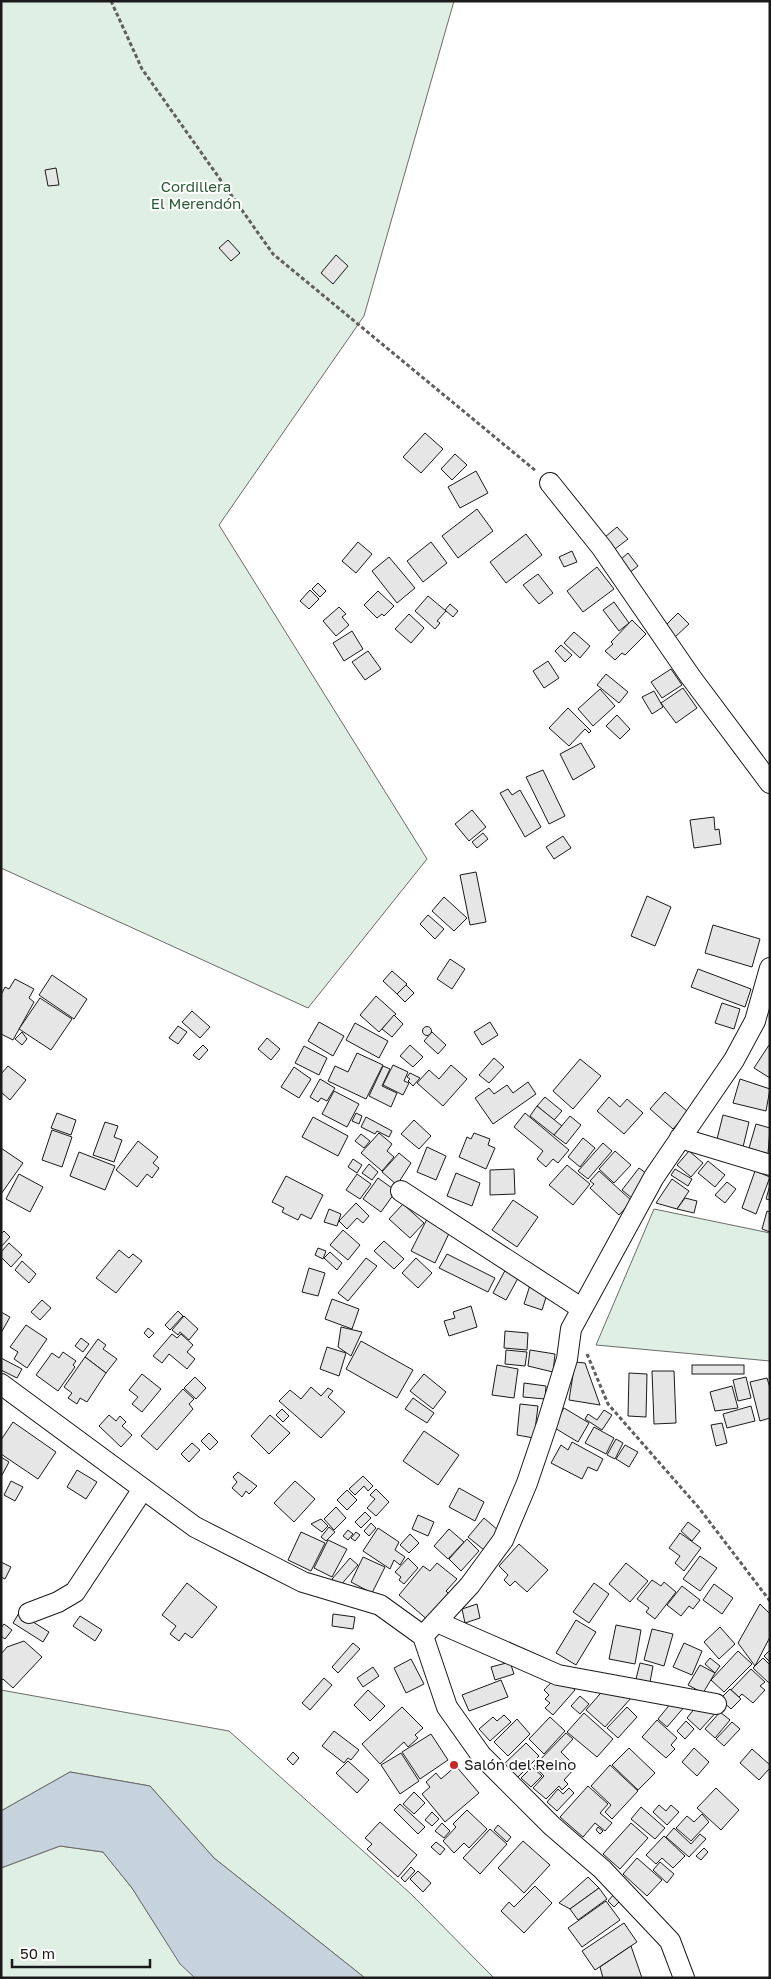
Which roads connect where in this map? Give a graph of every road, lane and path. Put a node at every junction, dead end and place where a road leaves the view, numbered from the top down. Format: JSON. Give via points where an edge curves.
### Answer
{"nodes":[{"id":1,"x":111,"y":1,"type":"edge"},
{"id":2,"x":550,"y":483,"type":"joint"},
{"id":3,"x":770,"y":782,"type":"edge"},
{"id":4,"x":770,"y":968,"type":"edge"},
{"id":5,"x":680,"y":1138,"type":"junction"},
{"id":6,"x":770,"y":1165,"type":"edge"},
{"id":7,"x":401,"y":1191,"type":"dead end"},
{"id":8,"x":581,"y":1308,"type":"junction"},
{"id":9,"x":571,"y":1329,"type":"junction"},
{"id":10,"x":2,"y":1386,"type":"edge"},
{"id":11,"x":143,"y":1489,"type":"junction"},
{"id":12,"x":770,"y":1601,"type":"edge"},
{"id":13,"x":30,"y":1613,"type":"dead end"},
{"id":14,"x":430,"y":1629,"type":"junction"},
{"id":15,"x":716,"y":1704,"type":"dead end"},
{"id":16,"x":684,"y":1978,"type":"edge"}],
"edges":[{"from":1,"to":2,"type":"path","via":[[142,69],[273,254]]},
{"from":2,"to":3,"type":"street","via":[[602,548],[690,676]]},
{"from":4,"to":5,"type":"street","via":[[755,1021],[734,1060]]},
{"from":5,"to":6,"type":"street"},
{"from":5,"to":8,"type":"street"},
{"from":7,"to":8,"type":"street"},
{"from":8,"to":9,"type":"street"},
{"from":9,"to":12,"type":"path","via":[[585,1349],[608,1404],[699,1508]]},
{"from":9,"to":14,"type":"street","via":[[567,1359],[547,1424],[503,1540],[470,1585]]},
{"from":10,"to":11,"type":"street"},
{"from":11,"to":13,"type":"street","via":[[75,1592]]},
{"from":11,"to":14,"type":"street","via":[[195,1527],[303,1582],[380,1605]]},
{"from":14,"to":15,"type":"street","via":[[558,1675]]},
{"from":14,"to":16,"type":"street","via":[[447,1707],[481,1755],[552,1826],[602,1869],[670,1941]]}]}
